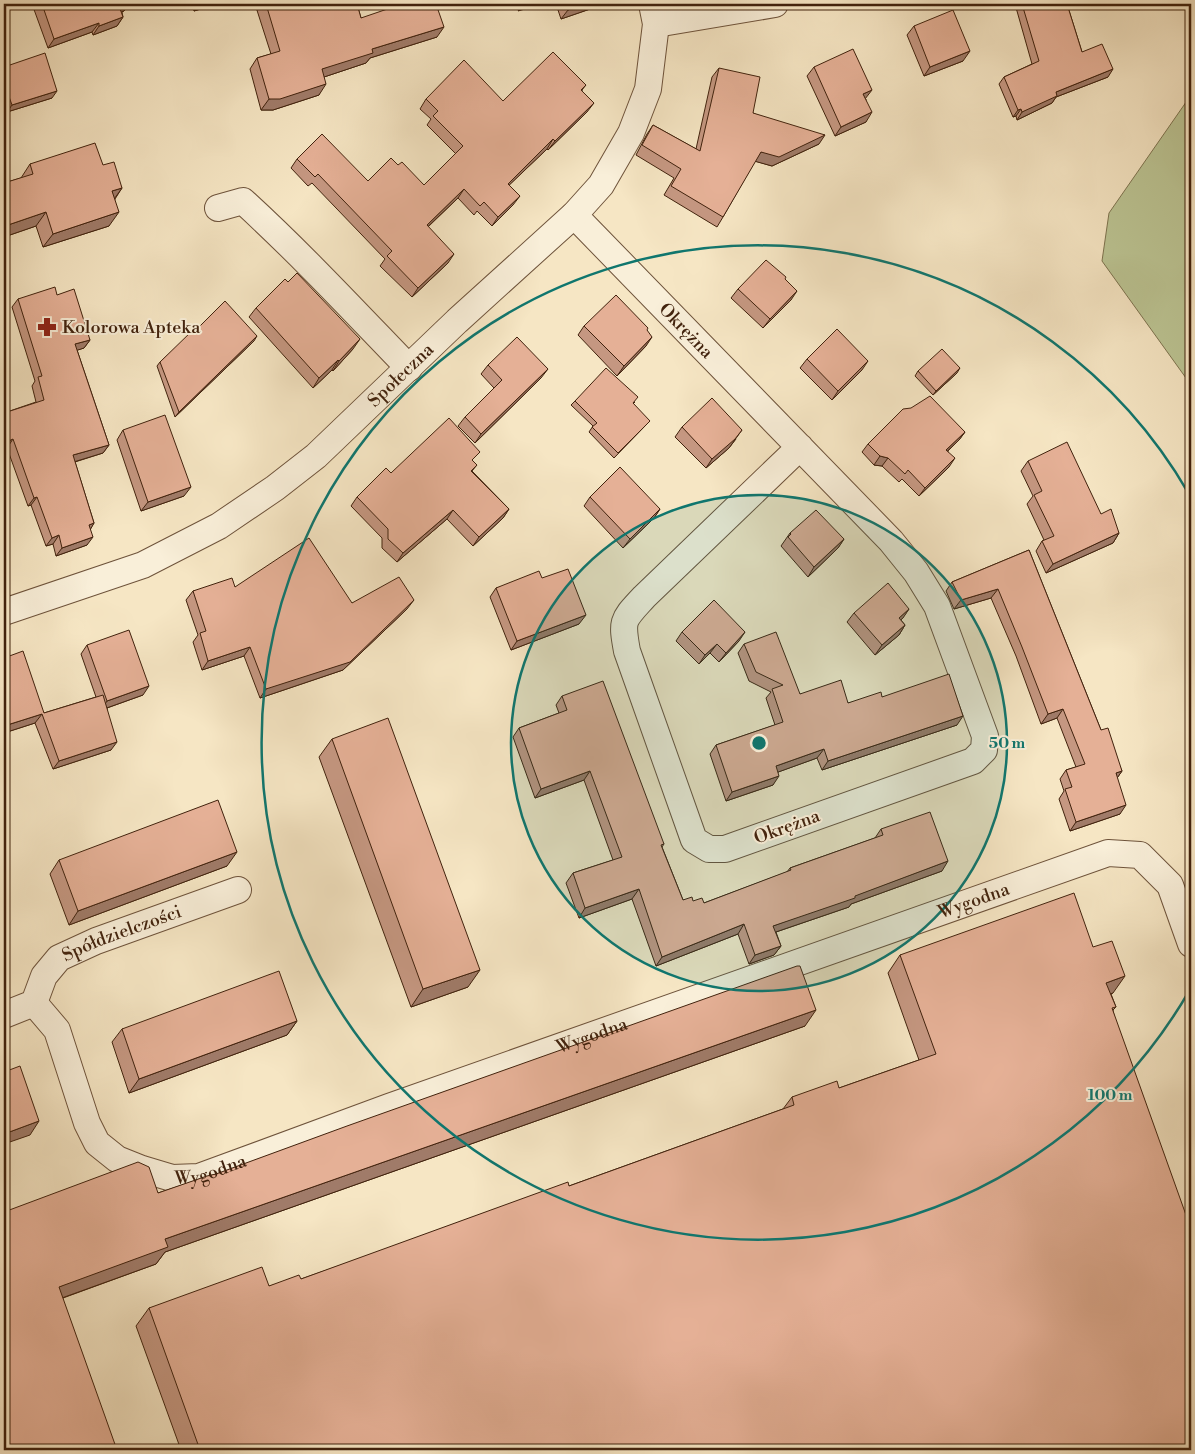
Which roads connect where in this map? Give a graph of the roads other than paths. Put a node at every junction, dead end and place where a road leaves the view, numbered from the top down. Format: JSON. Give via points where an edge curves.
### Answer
{"nodes":[{"id":1,"x":775,"y":4,"type":"edge"},
{"id":2,"x":654,"y":14,"type":"edge"},
{"id":3,"x":218,"y":208,"type":"dead end"},
{"id":4,"x":574,"y":215,"type":"junction"},
{"id":5,"x":409,"y":368,"type":"junction"},
{"id":6,"x":800,"y":447,"type":"junction"},
{"id":7,"x":4,"y":612,"type":"edge"},
{"id":8,"x":238,"y":890,"type":"dead end"},
{"id":9,"x":1191,"y":944,"type":"edge"},
{"id":10,"x":34,"y":1003,"type":"junction"},
{"id":11,"x":4,"y":1014,"type":"edge"}],
"edges":[{"from":1,"to":2,"type":"street"},
{"from":2,"to":4,"type":"street","name":"Społeczna","via":[[648,89],[631,133],[601,185]]},
{"from":3,"to":5,"type":"street","via":[[243,202]]},
{"from":4,"to":5,"type":"street","name":"Społeczna"},
{"from":4,"to":6,"type":"street","name":"Okrężna"},
{"from":5,"to":7,"type":"street","name":"Społeczna","via":[[316,456],[218,526],[143,565]]},
{"from":6,"to":6,"type":"street","name":"Okrężna","via":[[625,618],[623,632],[627,651],[694,840],[709,849],[725,849],[972,761],[984,750],[985,736],[937,606],[891,541]]},
{"from":8,"to":10,"type":"street","name":"Spółdzielczości","via":[[96,941],[59,958],[44,976]]},
{"from":9,"to":10,"type":"street","name":"Wygodna","via":[[1170,885],[1140,855],[1108,852],[199,1177],[172,1178],[142,1169],[117,1159],[96,1143],[57,1030]]},
{"from":10,"to":11,"type":"street"}]}
